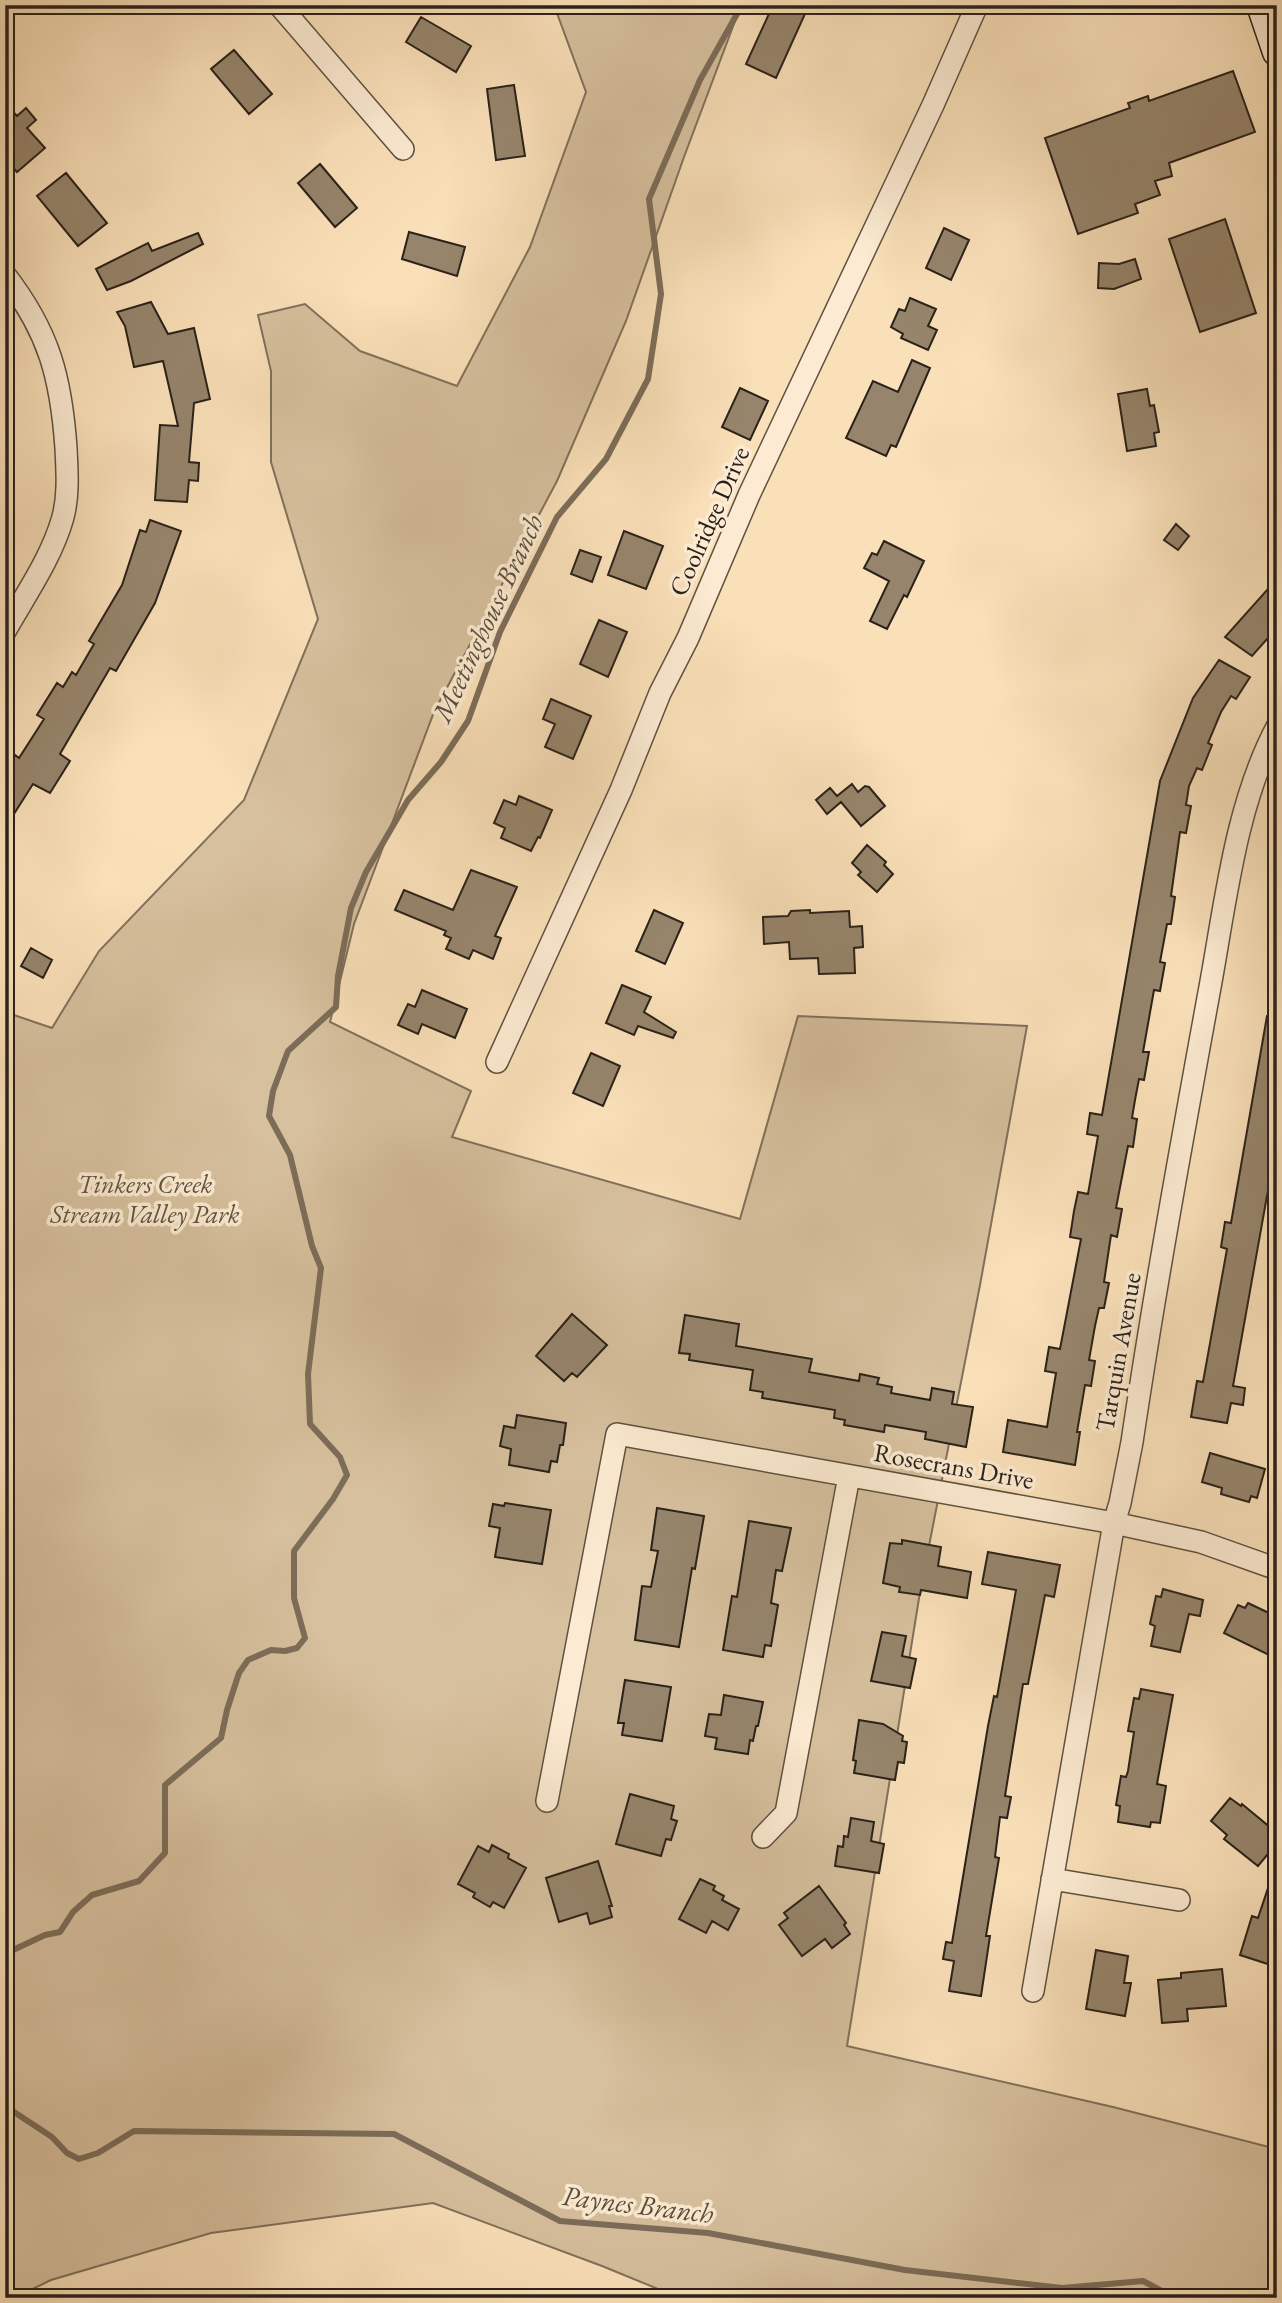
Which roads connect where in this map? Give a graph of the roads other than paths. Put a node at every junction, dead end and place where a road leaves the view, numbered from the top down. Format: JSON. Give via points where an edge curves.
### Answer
{"nodes":[{"id":1,"x":279,"y":5,"type":"edge"},
{"id":2,"x":977,"y":5,"type":"edge"},
{"id":3,"x":1261,"y":5,"type":"edge"},
{"id":4,"x":1277,"y":52,"type":"edge"},
{"id":5,"x":403,"y":149,"type":"dead end"},
{"id":6,"x":5,"y":275,"type":"edge"},
{"id":7,"x":5,"y":631,"type":"edge"},
{"id":8,"x":1277,"y":727,"type":"edge"},
{"id":9,"x":496,"y":1062,"type":"dead end"},
{"id":10,"x":849,"y":1476,"type":"junction"},
{"id":11,"x":1114,"y":1523,"type":"junction"},
{"id":12,"x":1277,"y":1569,"type":"edge"},
{"id":13,"x":547,"y":1801,"type":"dead end"},
{"id":14,"x":762,"y":1837,"type":"dead end"},
{"id":15,"x":1052,"y":1879,"type":"junction"},
{"id":16,"x":1179,"y":1900,"type":"dead end"},
{"id":17,"x":1033,"y":1990,"type":"dead end"}],
"edges":[{"from":1,"to":5,"type":"street"},
{"from":2,"to":9,"type":"street","name":"Coolridge Drive","via":[[749,495]]},
{"from":3,"to":4,"type":"main road"},
{"from":6,"to":7,"type":"street","via":[[30,310],[52,357],[62,402],[67,472],[67,495],[55,539]]},
{"from":8,"to":11,"type":"street","name":"Tarquin Avenue","via":[[1257,772],[1238,837]]},
{"from":10,"to":11,"type":"street","name":"Rosecrans Drive"},
{"from":10,"to":13,"type":"street","name":"Rosecrans Drive","via":[[617,1434]]},
{"from":10,"to":14,"type":"street","via":[[786,1813]]},
{"from":11,"to":12,"type":"street","name":"Rosecrans Drive","via":[[1201,1542]]},
{"from":11,"to":15,"type":"street","name":"Tarquin Avenue"},
{"from":15,"to":16,"type":"street"},
{"from":15,"to":17,"type":"street","name":"Tarquin Avenue"}]}
